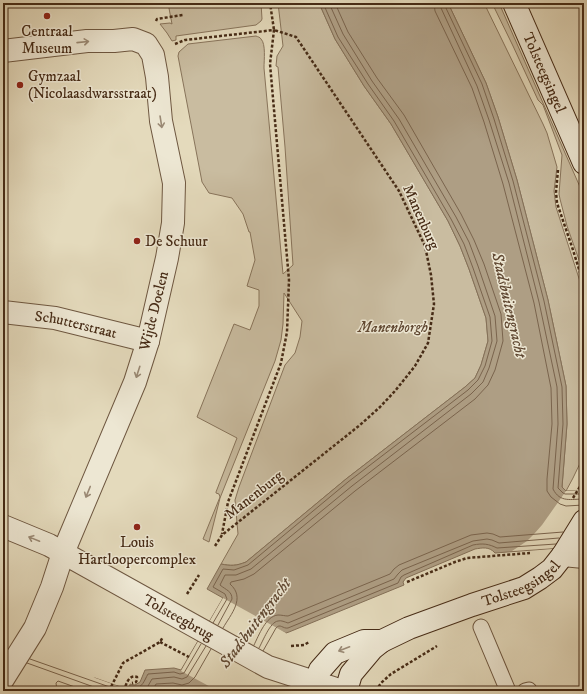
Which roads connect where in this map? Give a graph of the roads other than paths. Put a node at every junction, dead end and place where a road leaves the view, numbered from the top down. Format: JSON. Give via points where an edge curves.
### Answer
{"nodes":[{"id":1,"x":514,"y":3,"type":"edge"},
{"id":2,"x":3,"y":51,"type":"edge"},
{"id":3,"x":584,"y":163,"type":"edge"},
{"id":4,"x":3,"y":312,"type":"edge"},
{"id":5,"x":148,"y":341,"type":"junction"},
{"id":6,"x":584,"y":521,"type":"edge"},
{"id":7,"x":3,"y":526,"type":"edge"},
{"id":8,"x":63,"y":553,"type":"junction"},
{"id":9,"x":571,"y":553,"type":"edge"},
{"id":10,"x":481,"y":627,"type":"dead end"},
{"id":11,"x":382,"y":641,"type":"junction"},
{"id":12,"x":3,"y":679,"type":"edge"},
{"id":13,"x":314,"y":687,"type":"edge"},
{"id":14,"x":342,"y":691,"type":"edge"},
{"id":15,"x":346,"y":691,"type":"edge"},
{"id":16,"x":508,"y":691,"type":"edge"}],
"edges":[{"from":1,"to":3,"type":"street","name":"Tolsteegsingel"},
{"from":2,"to":5,"type":"street","name":"Wijde Doelen","one_way":true,"via":[[88,41],[133,39],[146,44],[153,55],[161,121],[174,183],[173,223]]},
{"from":4,"to":5,"type":"street","name":"Schutterstraat","via":[[55,318]]},
{"from":5,"to":8,"type":"street","name":"Wijde Doelen","one_way":true,"via":[[135,382]]},
{"from":6,"to":9,"type":"street","name":"Tolsteegsingel"},
{"from":8,"to":7,"type":"street","name":"Tolsteegbrug","one_way":true},
{"from":8,"to":12,"type":"street","name":"Wijde Doelen","via":[[35,628]]},
{"from":8,"to":13,"type":"street","name":"Tolsteegbrug","via":[[268,667]]},
{"from":9,"to":11,"type":"street","name":"Tolsteegsingel","via":[[524,588],[410,628]]},
{"from":10,"to":16,"type":"lane"},
{"from":11,"to":13,"type":"street","one_way":true,"via":[[364,642],[335,653],[320,670]]},
{"from":11,"to":15,"type":"street","via":[[351,674]]},
{"from":13,"to":14,"type":"street","name":"Tolsteegbrug"}]}
